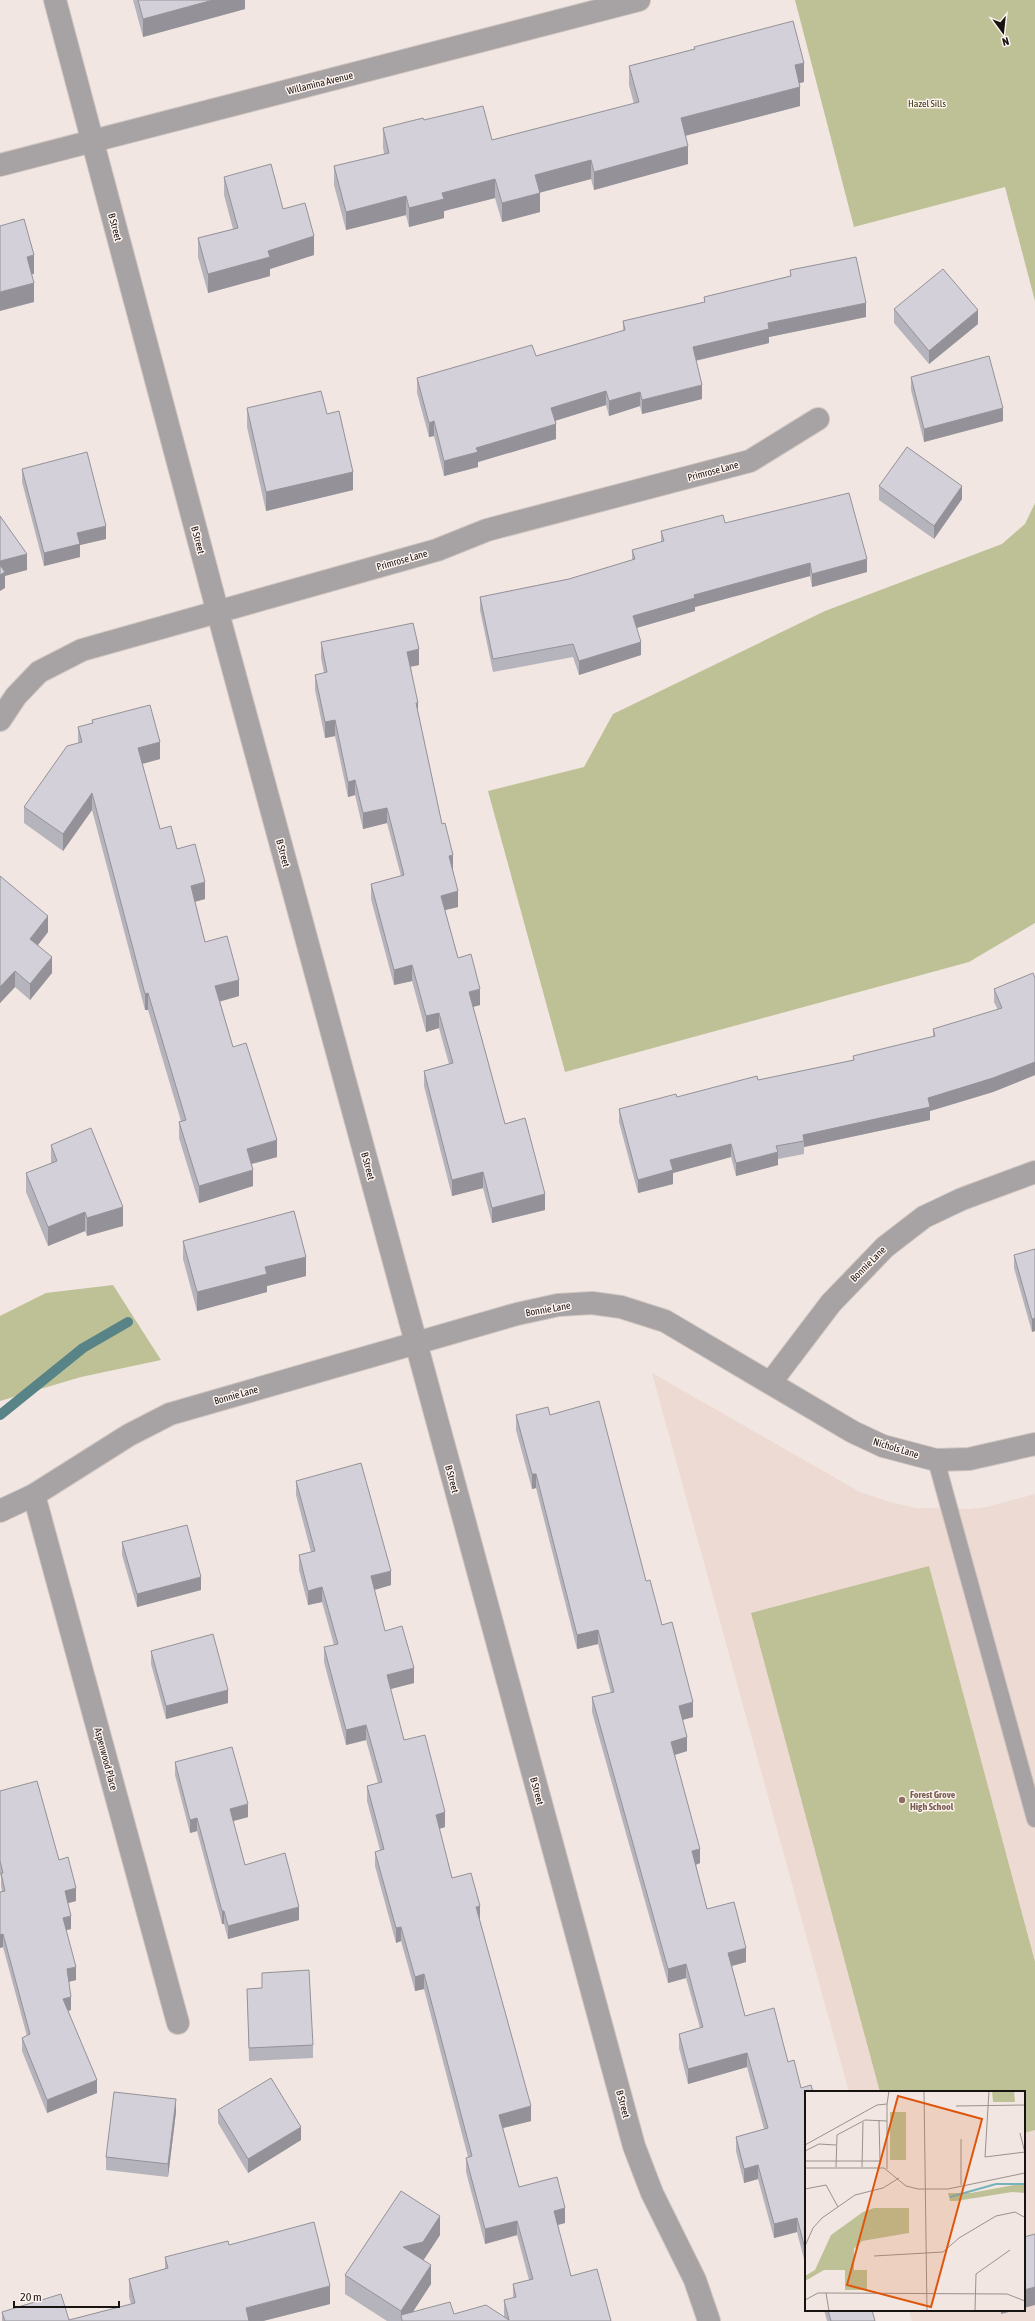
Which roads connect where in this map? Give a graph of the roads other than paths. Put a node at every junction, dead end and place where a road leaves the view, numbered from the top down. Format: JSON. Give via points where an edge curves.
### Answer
{"nodes":[{"id":1,"x":56,"y":0,"type":"edge"},
{"id":2,"x":639,"y":0,"type":"edge"},
{"id":3,"x":92,"y":142,"type":"junction"},
{"id":4,"x":0,"y":165,"type":"edge"},
{"id":5,"x":818,"y":419,"type":"dead end"},
{"id":6,"x":218,"y":613,"type":"junction"},
{"id":7,"x":0,"y":720,"type":"edge"},
{"id":8,"x":1035,"y":1172,"type":"edge"},
{"id":9,"x":415,"y":1344,"type":"junction"},
{"id":10,"x":771,"y":1382,"type":"junction"},
{"id":11,"x":1035,"y":1444,"type":"edge"},
{"id":12,"x":936,"y":1460,"type":"junction"},
{"id":13,"x":34,"y":1495,"type":"junction"},
{"id":14,"x":0,"y":1511,"type":"edge"},
{"id":15,"x":1035,"y":1819,"type":"edge"},
{"id":16,"x":178,"y":2023,"type":"dead end"},
{"id":17,"x":709,"y":2321,"type":"edge"}],
"edges":[{"from":1,"to":3,"type":"street","name":"B Street"},
{"from":2,"to":3,"type":"street","name":"Willamina Avenue"},
{"from":3,"to":4,"type":"street","name":"Willamina Avenue"},
{"from":3,"to":6,"type":"street","name":"B Street"},
{"from":5,"to":6,"type":"street","name":"Primrose Lane","via":[[750,461],[487,530],[437,550]]},
{"from":6,"to":7,"type":"street","name":"Primrose Lane","via":[[82,650],[39,672],[16,696]]},
{"from":6,"to":9,"type":"street","name":"B Street"},
{"from":8,"to":10,"type":"street","name":"Bonnie Lane","via":[[962,1199],[924,1218],[885,1246],[831,1303]]},
{"from":9,"to":10,"type":"street","name":"Bonnie Lane","via":[[517,1314],[558,1305],[592,1303],[621,1307],[665,1321]]},
{"from":9,"to":13,"type":"street","name":"Bonnie Lane","via":[[170,1414],[130,1435]]},
{"from":9,"to":17,"type":"street","name":"B Street","via":[[634,2146],[652,2193],[695,2280]]},
{"from":10,"to":12,"type":"street","name":"Nichols Lane","via":[[813,1410],[853,1432],[883,1446]]},
{"from":11,"to":12,"type":"street","name":"Nichols Lane","via":[[969,1459]]},
{"from":12,"to":15,"type":"lane"},
{"from":13,"to":14,"type":"street","name":"Bonnie Lane"},
{"from":13,"to":16,"type":"street","name":"Aspenwood Place"}]}
